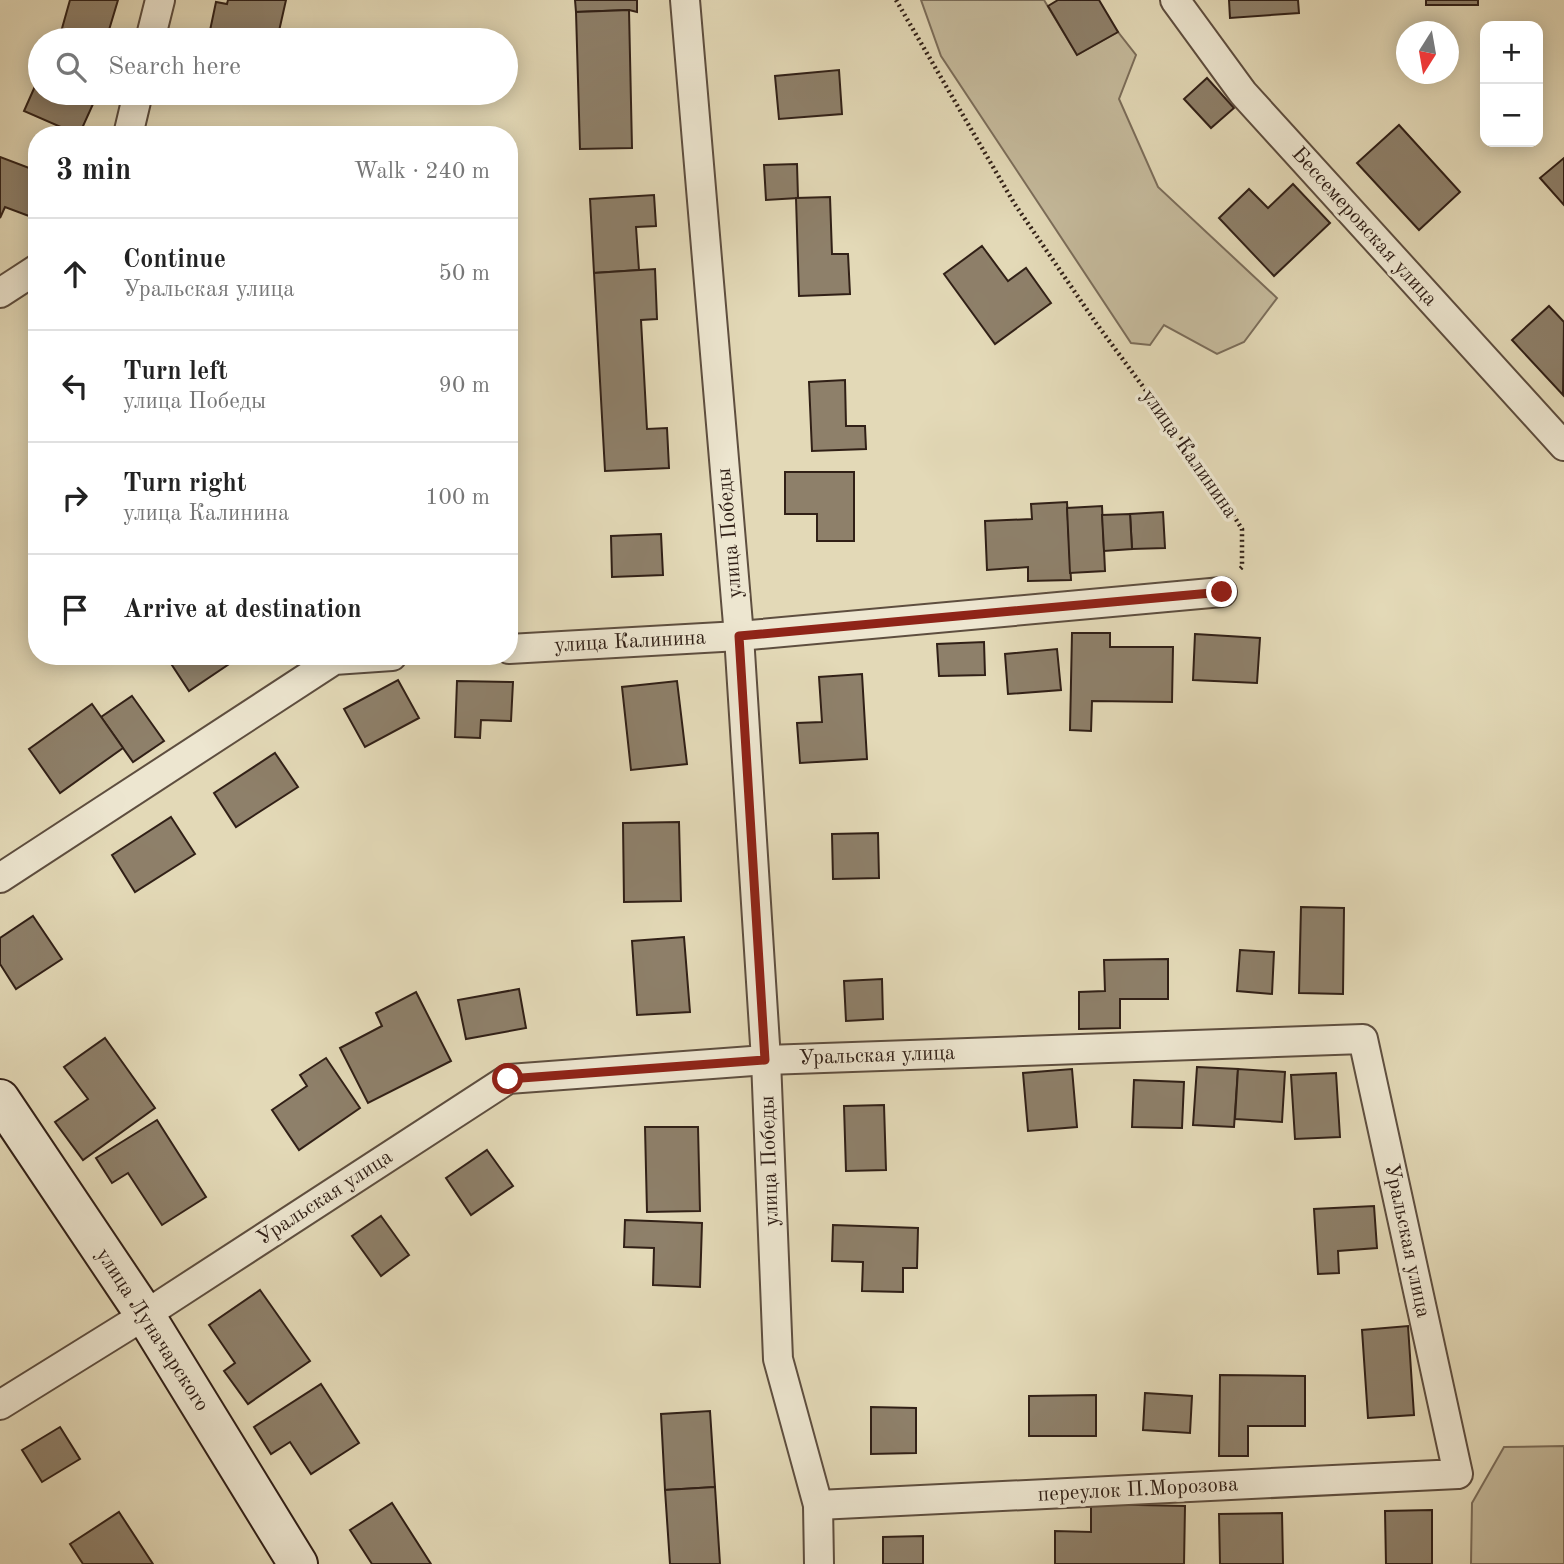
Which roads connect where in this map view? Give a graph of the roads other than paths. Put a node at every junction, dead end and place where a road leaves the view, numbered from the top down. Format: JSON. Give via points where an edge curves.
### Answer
{"nodes":[{"id":1,"x":160,"y":0,"type":"edge"},
{"id":2,"x":685,"y":0,"type":"edge"},
{"id":3,"x":1175,"y":0,"type":"edge"},
{"id":4,"x":153,"y":28,"type":"edge"},
{"id":5,"x":135,"y":105,"type":"edge"},
{"id":6,"x":130,"y":126,"type":"edge"},
{"id":7,"x":28,"y":276,"type":"edge"},
{"id":8,"x":0,"y":293,"type":"edge"},
{"id":9,"x":1564,"y":446,"type":"edge"},
{"id":10,"x":1222,"y":592,"type":"road end"},
{"id":11,"x":739,"y":636,"type":"junction"},
{"id":12,"x":518,"y":648,"type":"edge"},
{"id":13,"x":322,"y":665,"type":"edge"},
{"id":14,"x":0,"y":878,"type":"edge"},
{"id":15,"x":765,"y":1060,"type":"junction"},
{"id":16,"x":0,"y":1099,"type":"edge"},
{"id":17,"x":145,"y":1315,"type":"junction"},
{"id":18,"x":0,"y":1405,"type":"edge"},
{"id":19,"x":1458,"y":1474,"type":"joint"},
{"id":20,"x":818,"y":1505,"type":"junction"},
{"id":21,"x":298,"y":1564,"type":"edge"},
{"id":22,"x":820,"y":1564,"type":"edge"}],
"edges":[{"from":1,"to":4,"type":"street"},
{"from":2,"to":11,"type":"street","name":"улица Победы"},
{"from":3,"to":9,"type":"street","name":"Бессемеровская улица","via":[[1242,93]]},
{"from":5,"to":6,"type":"street"},
{"from":7,"to":8,"type":"street"},
{"from":10,"to":11,"type":"street","name":"улица Калинина"},
{"from":11,"to":12,"type":"street","name":"улица Калинина"},
{"from":11,"to":15,"type":"street","name":"улица Победы"},
{"from":13,"to":14,"type":"street"},
{"from":15,"to":17,"type":"street","name":"Уральская улица","via":[[508,1079]]},
{"from":15,"to":19,"type":"street","name":"Уральская улица","via":[[1363,1039]]},
{"from":15,"to":20,"type":"street","name":"улица Победы","via":[[778,1359]]},
{"from":16,"to":17,"type":"street","name":"улица Луначарского"},
{"from":17,"to":18,"type":"street","name":"Уральская улица"},
{"from":17,"to":21,"type":"street","name":"улица Луначарского"},
{"from":19,"to":20,"type":"street","name":"переулок П.Морозова"},
{"from":20,"to":22,"type":"street","name":"улица Победы"}]}
